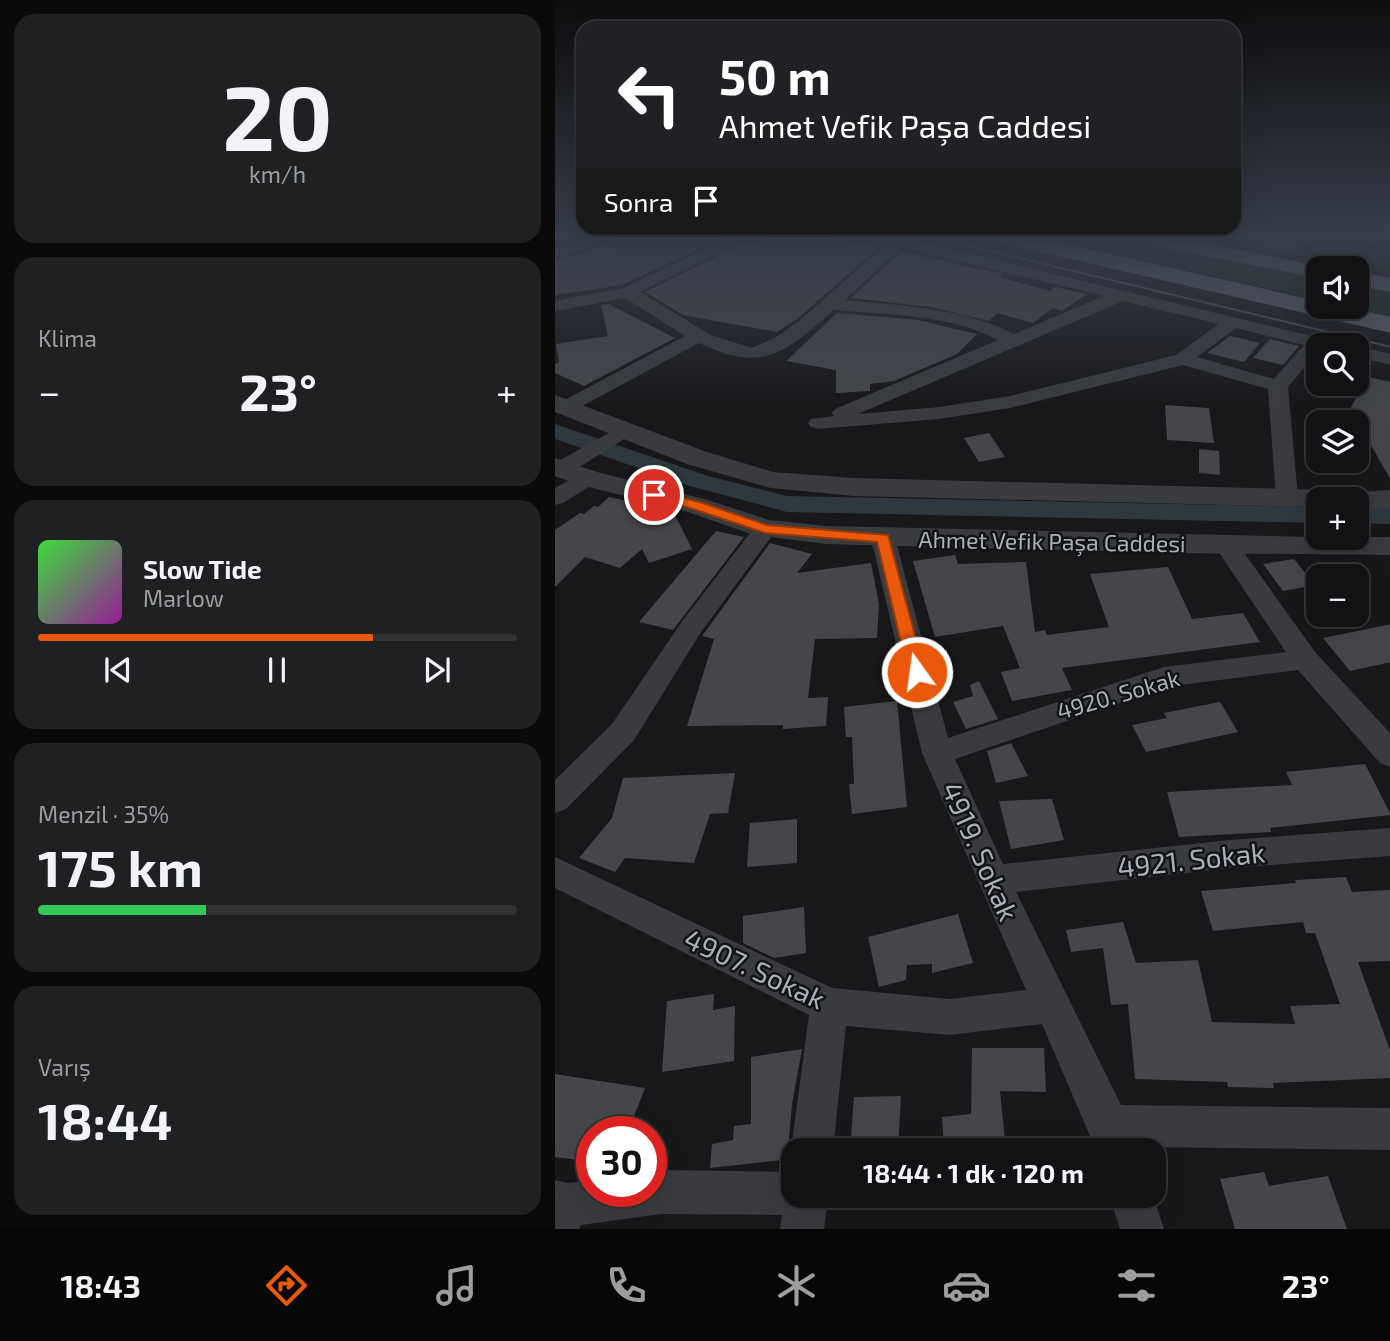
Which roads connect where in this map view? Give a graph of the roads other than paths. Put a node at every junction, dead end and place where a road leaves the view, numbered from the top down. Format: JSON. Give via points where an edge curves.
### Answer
{"nodes":[{"id":1,"x":626,"y":292,"type":"edge"},
{"id":2,"x":628,"y":292,"type":"edge"},
{"id":3,"x":841,"y":292,"type":"edge"},
{"id":4,"x":1111,"y":292,"type":"edge"},
{"id":5,"x":1248,"y":292,"type":"edge"},
{"id":6,"x":1122,"y":295,"type":"junction"},
{"id":7,"x":828,"y":304,"type":"junction"},
{"id":8,"x":555,"y":306,"type":"edge"},
{"id":9,"x":1233,"y":322,"type":"junction"},
{"id":10,"x":1390,"y":325,"type":"edge"},
{"id":11,"x":700,"y":335,"type":"junction"},
{"id":12,"x":1306,"y":340,"type":"edge"},
{"id":13,"x":1013,"y":341,"type":"junction"},
{"id":14,"x":1369,"y":355,"type":"edge"},
{"id":15,"x":1183,"y":359,"type":"junction"},
{"id":16,"x":1306,"y":359,"type":"edge"},
{"id":17,"x":1390,"y":360,"type":"edge"},
{"id":18,"x":1278,"y":386,"type":"junction"},
{"id":19,"x":561,"y":405,"type":"edge"},
{"id":20,"x":587,"y":456,"type":"edge"},
{"id":21,"x":555,"y":498,"type":"edge"},
{"id":22,"x":1287,"y":498,"type":"junction"},
{"id":23,"x":1306,"y":498,"type":"edge"},
{"id":24,"x":1369,"y":499,"type":"edge"},
{"id":25,"x":1390,"y":499,"type":"edge"},
{"id":26,"x":765,"y":529,"type":"junction"},
{"id":27,"x":883,"y":538,"type":"junction"},
{"id":28,"x":1226,"y":545,"type":"junction"},
{"id":29,"x":1390,"y":546,"type":"edge"},
{"id":30,"x":1305,"y":659,"type":"junction"},
{"id":31,"x":937,"y":753,"type":"junction"},
{"id":32,"x":1390,"y":755,"type":"edge"},
{"id":33,"x":555,"y":800,"type":"edge"},
{"id":34,"x":1390,"y":842,"type":"edge"},
{"id":35,"x":555,"y":872,"type":"edge"},
{"id":36,"x":993,"y":880,"type":"junction"},
{"id":37,"x":1052,"y":1005,"type":"junction"},
{"id":38,"x":829,"y":1006,"type":"junction"},
{"id":39,"x":1390,"y":1129,"type":"edge"},
{"id":40,"x":813,"y":1138,"type":"edge"},
{"id":41,"x":1113,"y":1138,"type":"edge"},
{"id":42,"x":781,"y":1194,"type":"edge"},
{"id":43,"x":805,"y":1208,"type":"edge"},
{"id":44,"x":1135,"y":1208,"type":"edge"},
{"id":45,"x":560,"y":1212,"type":"edge"},
{"id":46,"x":802,"y":1229,"type":"edge"},
{"id":47,"x":1142,"y":1229,"type":"edge"}],
"edges":[{"from":1,"to":8,"type":"street"},
{"from":2,"to":11,"type":"street"},
{"from":3,"to":7,"type":"street"},
{"from":4,"to":6,"type":"street"},
{"from":5,"to":10,"type":"highway"},
{"from":6,"to":9,"type":"street"},
{"from":6,"to":13,"type":"street"},
{"from":7,"to":11,"type":"street","via":[[792,336],[753,354]]},
{"from":7,"to":13,"type":"street","via":[[949,319],[984,327]]},
{"from":9,"to":12,"type":"street"},
{"from":9,"to":15,"type":"street"},
{"from":11,"to":19,"type":"street"},
{"from":13,"to":15,"type":"street","via":[[818,423],[1010,402]]},
{"from":14,"to":17,"type":"street"},
{"from":15,"to":18,"type":"street"},
{"from":16,"to":18,"type":"street"},
{"from":18,"to":22,"type":"street"},
{"from":19,"to":20,"type":"street"},
{"from":20,"to":21,"type":"street"},
{"from":20,"to":22,"type":"street","via":[[697,458],[771,480],[854,487]]},
{"from":20,"to":26,"type":"street","name":"Ahmet Vefik Paşa Caddesi","via":[[698,506]]},
{"from":22,"to":23,"type":"street"},
{"from":24,"to":25,"type":"street"},
{"from":26,"to":27,"type":"street","name":"Ahmet Vefik Paşa Caddesi"},
{"from":26,"to":33,"type":"street","via":[[692,626],[623,733]]},
{"from":27,"to":28,"type":"street","name":"Ahmet Vefik Paşa Caddesi"},
{"from":27,"to":31,"type":"street","name":"4919. Sokak"},
{"from":28,"to":29,"type":"street","name":"Ahmet Vefik Paşa Caddesi"},
{"from":28,"to":30,"type":"street"},
{"from":30,"to":31,"type":"street","name":"4920. Sokak","via":[[1165,677]]},
{"from":30,"to":32,"type":"street"},
{"from":31,"to":36,"type":"street","name":"4919. Sokak"},
{"from":34,"to":36,"type":"street","name":"4921. Sokak"},
{"from":35,"to":38,"type":"street","name":"4907. Sokak"},
{"from":36,"to":37,"type":"street","name":"4919. Sokak"},
{"from":37,"to":38,"type":"street","name":"4907. Sokak","via":[[950,1017]]},
{"from":37,"to":41,"type":"street","name":"4919. Sokak"},
{"from":38,"to":40,"type":"street"},
{"from":39,"to":41,"type":"street"},
{"from":42,"to":45,"type":"street","via":[[661,1192]]},
{"from":43,"to":46,"type":"street"},
{"from":44,"to":47,"type":"street"}]}
